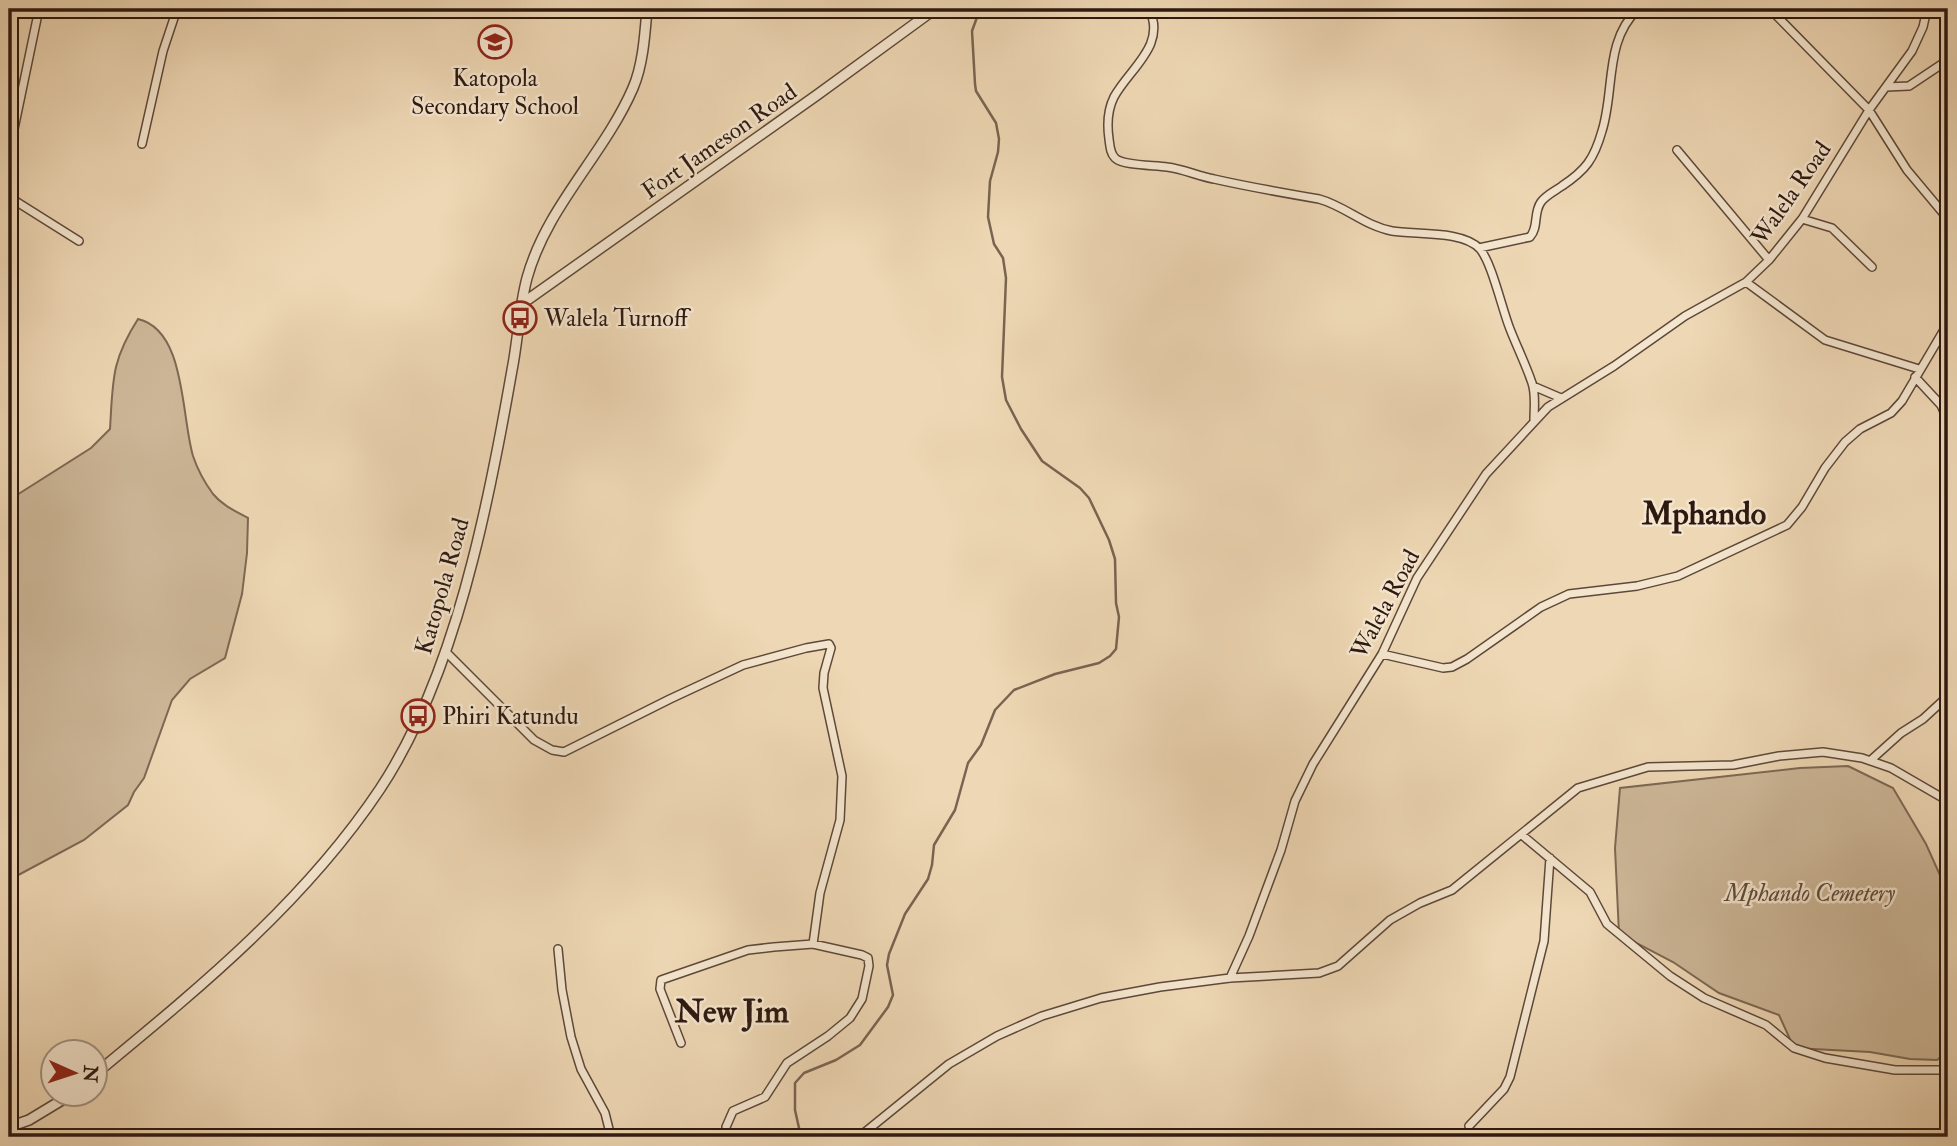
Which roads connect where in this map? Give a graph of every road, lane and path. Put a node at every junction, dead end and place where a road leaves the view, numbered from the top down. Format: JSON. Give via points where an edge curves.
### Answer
{"nodes":[{"id":1,"x":39,"y":9,"type":"edge"},
{"id":2,"x":177,"y":9,"type":"edge"},
{"id":3,"x":647,"y":9,"type":"edge"},
{"id":4,"x":935,"y":9,"type":"edge"},
{"id":5,"x":1149,"y":9,"type":"edge"},
{"id":6,"x":1638,"y":9,"type":"edge"},
{"id":7,"x":1770,"y":9,"type":"edge"},
{"id":8,"x":1927,"y":9,"type":"edge"},
{"id":9,"x":1948,"y":60,"type":"edge"},
{"id":10,"x":1886,"y":87,"type":"junction"},
{"id":11,"x":1869,"y":110,"type":"junction"},
{"id":12,"x":142,"y":144,"type":"dead end"},
{"id":13,"x":1677,"y":150,"type":"dead end"},
{"id":14,"x":9,"y":153,"type":"edge"},
{"id":15,"x":9,"y":197,"type":"edge"},
{"id":16,"x":1802,"y":219,"type":"junction"},
{"id":17,"x":1948,"y":219,"type":"edge"},
{"id":18,"x":79,"y":241,"type":"dead end"},
{"id":19,"x":1479,"y":248,"type":"junction"},
{"id":20,"x":1769,"y":260,"type":"junction"},
{"id":21,"x":1872,"y":267,"type":"dead end"},
{"id":22,"x":1746,"y":282,"type":"junction"},
{"id":23,"x":523,"y":303,"type":"junction"},
{"id":24,"x":1947,"y":328,"type":"edge"},
{"id":25,"x":1917,"y":373,"type":"junction"},
{"id":26,"x":1533,"y":386,"type":"junction"},
{"id":27,"x":1561,"y":398,"type":"junction"},
{"id":28,"x":1534,"y":421,"type":"junction"},
{"id":29,"x":1948,"y":421,"type":"edge"},
{"id":30,"x":445,"y":651,"type":"junction"},
{"id":31,"x":1382,"y":654,"type":"junction"},
{"id":32,"x":1948,"y":696,"type":"edge"},
{"id":33,"x":1871,"y":761,"type":"junction"},
{"id":34,"x":1948,"y":798,"type":"edge"},
{"id":35,"x":1522,"y":835,"type":"junction"},
{"id":36,"x":1550,"y":858,"type":"junction"},
{"id":37,"x":813,"y":944,"type":"junction"},
{"id":38,"x":558,"y":949,"type":"dead end"},
{"id":39,"x":1230,"y":978,"type":"junction"},
{"id":40,"x":681,"y":1043,"type":"dead end"},
{"id":41,"x":108,"y":1063,"type":"edge"},
{"id":42,"x":1948,"y":1070,"type":"edge"},
{"id":43,"x":49,"y":1108,"type":"edge"},
{"id":44,"x":1469,"y":1126,"type":"dead end"},
{"id":45,"x":9,"y":1127,"type":"edge"},
{"id":46,"x":611,"y":1137,"type":"edge"},
{"id":47,"x":727,"y":1137,"type":"edge"},
{"id":48,"x":859,"y":1137,"type":"edge"}],
"edges":[{"from":1,"to":14,"type":"street"},
{"from":2,"to":12,"type":"street"},
{"from":3,"to":23,"type":"street","name":"Katopola Road","via":[[634,86],[540,243]]},
{"from":4,"to":23,"type":"street","name":"Fort Jameson Road"},
{"from":5,"to":19,"type":"street","via":[[1155,28],[1153,40],[1109,112],[1110,151],[1116,160],[1319,198],[1374,226],[1451,236]]},
{"from":6,"to":19,"type":"street","via":[[1623,28],[1612,60],[1603,129],[1586,169],[1542,200],[1530,237]]},
{"from":7,"to":11,"type":"street"},
{"from":8,"to":10,"type":"street","name":"Walela Road","via":[[1912,51]]},
{"from":9,"to":10,"type":"street","via":[[1909,86]]},
{"from":10,"to":11,"type":"street","name":"Walela Road"},
{"from":11,"to":16,"type":"street","name":"Walela Road"},
{"from":11,"to":17,"type":"street","via":[[1907,170]]},
{"from":13,"to":20,"type":"street"},
{"from":15,"to":18,"type":"street"},
{"from":16,"to":20,"type":"street","name":"Walela Road"},
{"from":16,"to":21,"type":"street","via":[[1832,228]]},
{"from":19,"to":26,"type":"street"},
{"from":20,"to":22,"type":"street","name":"Walela Road"},
{"from":22,"to":25,"type":"street","via":[[1825,340]]},
{"from":22,"to":27,"type":"street","name":"Walela Road","via":[[1685,316]]},
{"from":23,"to":30,"type":"street","name":"Katopola Road","via":[[474,558]]},
{"from":24,"to":25,"type":"street"},
{"from":25,"to":29,"type":"street"},
{"from":25,"to":31,"type":"street","via":[[1902,401],[1845,442],[1802,507],[1772,534],[1678,576],[1569,594],[1541,607],[1452,667]]},
{"from":26,"to":27,"type":"street"},
{"from":26,"to":28,"type":"street"},
{"from":27,"to":28,"type":"street","name":"Walela Road"},
{"from":28,"to":31,"type":"street","name":"Walela Road","via":[[1486,474],[1452,523],[1417,578]]},
{"from":30,"to":37,"type":"street","via":[[534,740],[564,752],[743,665],[829,644],[822,688],[842,776],[840,820],[820,892]]},
{"from":30,"to":41,"type":"street","name":"Katopola Road","via":[[406,744],[379,790],[304,885],[240,952]]},
{"from":31,"to":39,"type":"street","name":"Walela Road","via":[[1295,801],[1281,850]]},
{"from":32,"to":33,"type":"street"},
{"from":33,"to":34,"type":"street"},
{"from":33,"to":35,"type":"street","via":[[1823,752],[1733,765],[1648,767],[1578,788]]},
{"from":35,"to":36,"type":"street"},
{"from":35,"to":39,"type":"street","via":[[1452,890],[1390,920],[1338,967],[1319,973]]},
{"from":36,"to":42,"type":"street","via":[[1590,892],[1608,925],[1670,976],[1704,998],[1766,1025],[1794,1048],[1825,1059],[1895,1070]]},
{"from":36,"to":44,"type":"street","via":[[1545,942],[1510,1077]]},
{"from":37,"to":40,"type":"street","via":[[748,950],[662,980],[660,989]]},
{"from":37,"to":47,"type":"street","via":[[867,958],[862,999],[828,1036],[787,1063],[765,1097],[733,1111]]},
{"from":38,"to":46,"type":"street","via":[[571,1037]]},
{"from":39,"to":48,"type":"street","via":[[1101,998],[1042,1016],[949,1064]]},
{"from":43,"to":45,"type":"street"}]}
